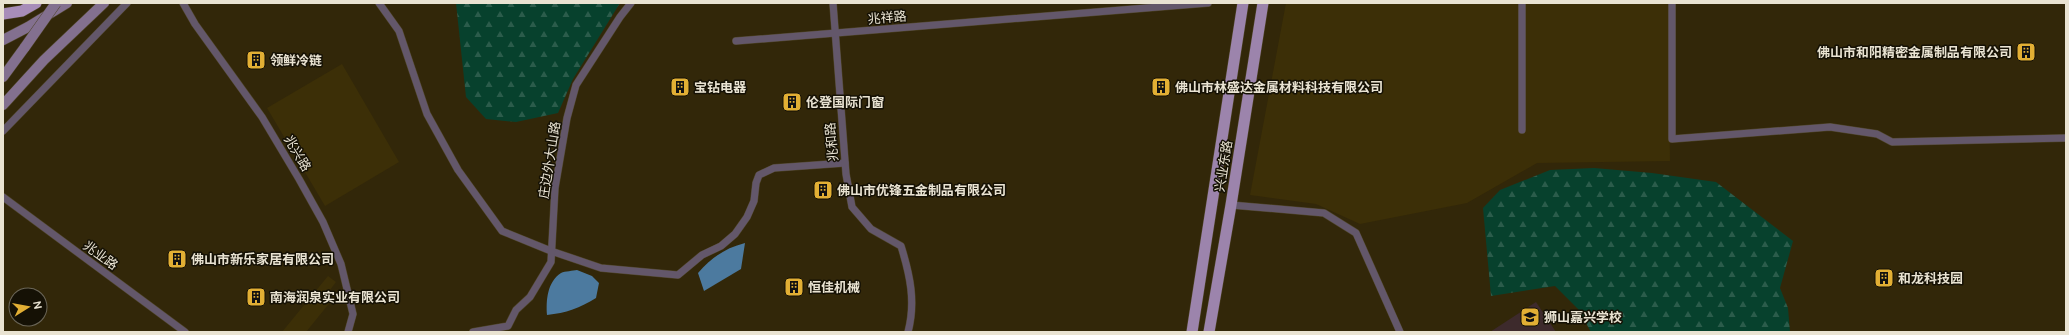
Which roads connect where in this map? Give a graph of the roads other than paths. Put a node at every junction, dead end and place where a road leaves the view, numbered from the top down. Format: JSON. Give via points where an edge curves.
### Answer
{"nodes":[{"id":1,"x":36,"y":3,"type":"edge"},
{"id":2,"x":56,"y":3,"type":"edge"},
{"id":3,"x":67,"y":3,"type":"edge"},
{"id":4,"x":104,"y":3,"type":"edge"},
{"id":5,"x":127,"y":3,"type":"edge"},
{"id":6,"x":183,"y":3,"type":"edge"},
{"id":7,"x":379,"y":3,"type":"edge"},
{"id":8,"x":631,"y":3,"type":"edge"},
{"id":9,"x":832,"y":3,"type":"edge"},
{"id":10,"x":1208,"y":3,"type":"edge"},
{"id":11,"x":1243,"y":3,"type":"edge"},
{"id":12,"x":1262,"y":3,"type":"edge"},
{"id":13,"x":1522,"y":3,"type":"edge"},
{"id":14,"x":1672,"y":3,"type":"edge"},
{"id":15,"x":3,"y":14,"type":"edge"},
{"id":16,"x":834,"y":33,"type":"junction"},
{"id":17,"x":3,"y":40,"type":"edge"},
{"id":18,"x":736,"y":41,"type":"dead end"},
{"id":19,"x":3,"y":77,"type":"edge"},
{"id":20,"x":3,"y":105,"type":"edge"},
{"id":21,"x":1522,"y":130,"type":"dead end"},
{"id":22,"x":3,"y":131,"type":"edge"},
{"id":23,"x":2066,"y":138,"type":"edge"},
{"id":24,"x":845,"y":163,"type":"junction"},
{"id":25,"x":3,"y":197,"type":"edge"},
{"id":26,"x":1231,"y":205,"type":"junction"},
{"id":27,"x":551,"y":251,"type":"junction"},
{"id":28,"x":185,"y":332,"type":"edge"},
{"id":29,"x":348,"y":332,"type":"edge"},
{"id":30,"x":473,"y":332,"type":"edge"},
{"id":31,"x":908,"y":332,"type":"edge"},
{"id":32,"x":1192,"y":332,"type":"edge"},
{"id":33,"x":1209,"y":332,"type":"edge"},
{"id":34,"x":1400,"y":332,"type":"edge"}],
"edges":[{"from":1,"to":15,"type":"highway","via":[[22,11]]},
{"from":2,"to":19,"type":"main road","bridge":true},
{"from":3,"to":17,"type":"main road"},
{"from":4,"to":20,"type":"main road","via":[[44,60]]},
{"from":5,"to":22,"type":"street"},
{"from":6,"to":29,"type":"street","name":"兆兴路","via":[[195,24],[262,117],[323,222],[341,264],[353,314]]},
{"from":7,"to":27,"type":"street","via":[[398,31],[427,114],[458,170],[502,231]]},
{"from":8,"to":27,"type":"street","name":"庄边外大山路","via":[[576,85],[567,118],[555,188]]},
{"from":9,"to":16,"type":"street","name":"兆和路"},
{"from":10,"to":16,"type":"street","name":"兆祥路"},
{"from":11,"to":32,"type":"main road","name":"兴业东路"},
{"from":12,"to":26,"type":"main road","name":"兴业东路"},
{"from":13,"to":21,"type":"street"},
{"from":14,"to":23,"type":"street","via":[[1672,139],[1830,127],[1877,134],[1892,142]]},
{"from":16,"to":18,"type":"street","name":"兆祥路"},
{"from":16,"to":24,"type":"street","name":"兆和路"},
{"from":24,"to":27,"type":"street","via":[[774,168],[760,175],[747,217],[735,234],[721,246],[702,255],[678,275],[600,268]]},
{"from":24,"to":31,"type":"street","name":"兆和路","via":[[852,207],[871,229],[901,246],[910,277],[912,315]]},
{"from":25,"to":28,"type":"street","name":"兆业路"},
{"from":26,"to":33,"type":"main road","name":"兴业东路"},
{"from":26,"to":34,"type":"street","via":[[1324,214],[1356,233]]},
{"from":27,"to":30,"type":"street","name":"庄边外大山路","via":[[551,262],[530,297],[516,310],[508,326]]}]}
